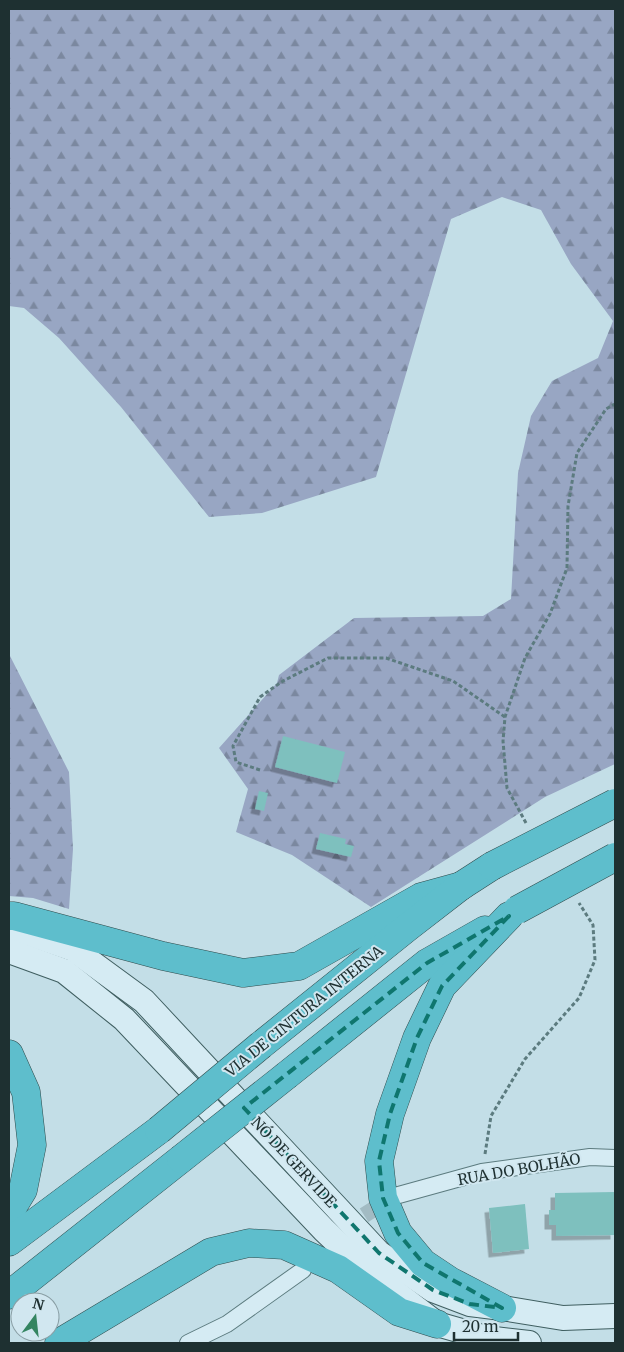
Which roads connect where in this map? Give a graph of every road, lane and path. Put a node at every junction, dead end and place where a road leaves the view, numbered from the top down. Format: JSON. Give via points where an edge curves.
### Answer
{"nodes":[{"id":1,"x":615,"y":404,"type":"edge"},
{"id":2,"x":505,"y":717,"type":"junction"},
{"id":3,"x":260,"y":770,"type":"dead end"},
{"id":4,"x":615,"y":803,"type":"edge"},
{"id":5,"x":531,"y":831,"type":"dead end"},
{"id":6,"x":615,"y":857,"type":"edge"},
{"id":7,"x":461,"y":886,"type":"junction"},
{"id":8,"x":578,"y":902,"type":"dead end"},
{"id":9,"x":513,"y":913,"type":"junction"},
{"id":10,"x":9,"y":916,"type":"edge"},
{"id":11,"x":9,"y":927,"type":"edge"},
{"id":12,"x":9,"y":951,"type":"edge"},
{"id":13,"x":9,"y":1054,"type":"edge"},
{"id":14,"x":615,"y":1158,"type":"edge"},
{"id":15,"x":482,"y":1172,"type":"junction"},
{"id":16,"x":395,"y":1196,"type":"tunnel mouth"},
{"id":17,"x":9,"y":1213,"type":"edge"},
{"id":18,"x":9,"y":1242,"type":"edge"},
{"id":19,"x":303,"y":1270,"type":"dead end"},
{"id":20,"x":9,"y":1295,"type":"edge"},
{"id":21,"x":502,"y":1308,"type":"junction"},
{"id":22,"x":615,"y":1316,"type":"edge"},
{"id":23,"x":437,"y":1324,"type":"junction"},
{"id":24,"x":59,"y":1343,"type":"edge"},
{"id":25,"x":188,"y":1343,"type":"edge"},
{"id":26,"x":530,"y":1343,"type":"edge"}],
"edges":[{"from":1,"to":2,"type":"path","via":[[606,410],[577,453],[568,506],[567,568],[550,614],[525,658]]},
{"from":2,"to":3,"type":"path","via":[[453,681],[386,658],[328,658],[260,697],[232,746],[236,762]]},
{"from":2,"to":5,"type":"path","via":[[503,741],[507,788]]},
{"from":4,"to":7,"type":"highway","name":"VIA DE CINTURA INTERNA","bridge":true,"via":[[492,866]]},
{"from":6,"to":9,"type":"highway","bridge":true},
{"from":7,"to":10,"type":"highway","via":[[421,898],[299,966],[244,973],[163,956]]},
{"from":7,"to":18,"type":"highway","name":"VIA DE CINTURA INTERNA","bridge":true,"via":[[159,1130]]},
{"from":8,"to":15,"type":"path","via":[[593,925],[595,960],[579,998],[525,1059],[491,1116]]},
{"from":9,"to":20,"type":"highway","bridge":true,"via":[[428,963]]},
{"from":9,"to":21,"type":"highway","via":[[442,986],[417,1038],[390,1114],[379,1161],[383,1198],[398,1233],[423,1263]]},
{"from":11,"to":21,"type":"main road","name":"NÓ DE GERVIDE","via":[[73,949],[144,1001],[379,1253],[433,1290],[470,1304]]},
{"from":12,"to":23,"type":"main road","name":"NÓ DE GERVIDE","via":[[64,970],[124,1020],[364,1270]]},
{"from":13,"to":17,"type":"highway","via":[[26,1092],[32,1145],[23,1190]]},
{"from":14,"to":15,"type":"street","name":"RUA DO BOLHÃO","via":[[590,1157]]},
{"from":15,"to":16,"type":"street","name":"RUA DO BOLHÃO"},
{"from":19,"to":25,"type":"street","via":[[228,1324]]},
{"from":21,"to":22,"type":"main road","name":"NÓ DE GERVIDE","via":[[563,1318]]},
{"from":23,"to":24,"type":"highway","via":[[399,1312],[338,1269],[284,1245],[249,1243],[211,1252]]},
{"from":23,"to":26,"type":"main road","name":"NÓ DE GERVIDE","via":[[486,1338]]}]}
